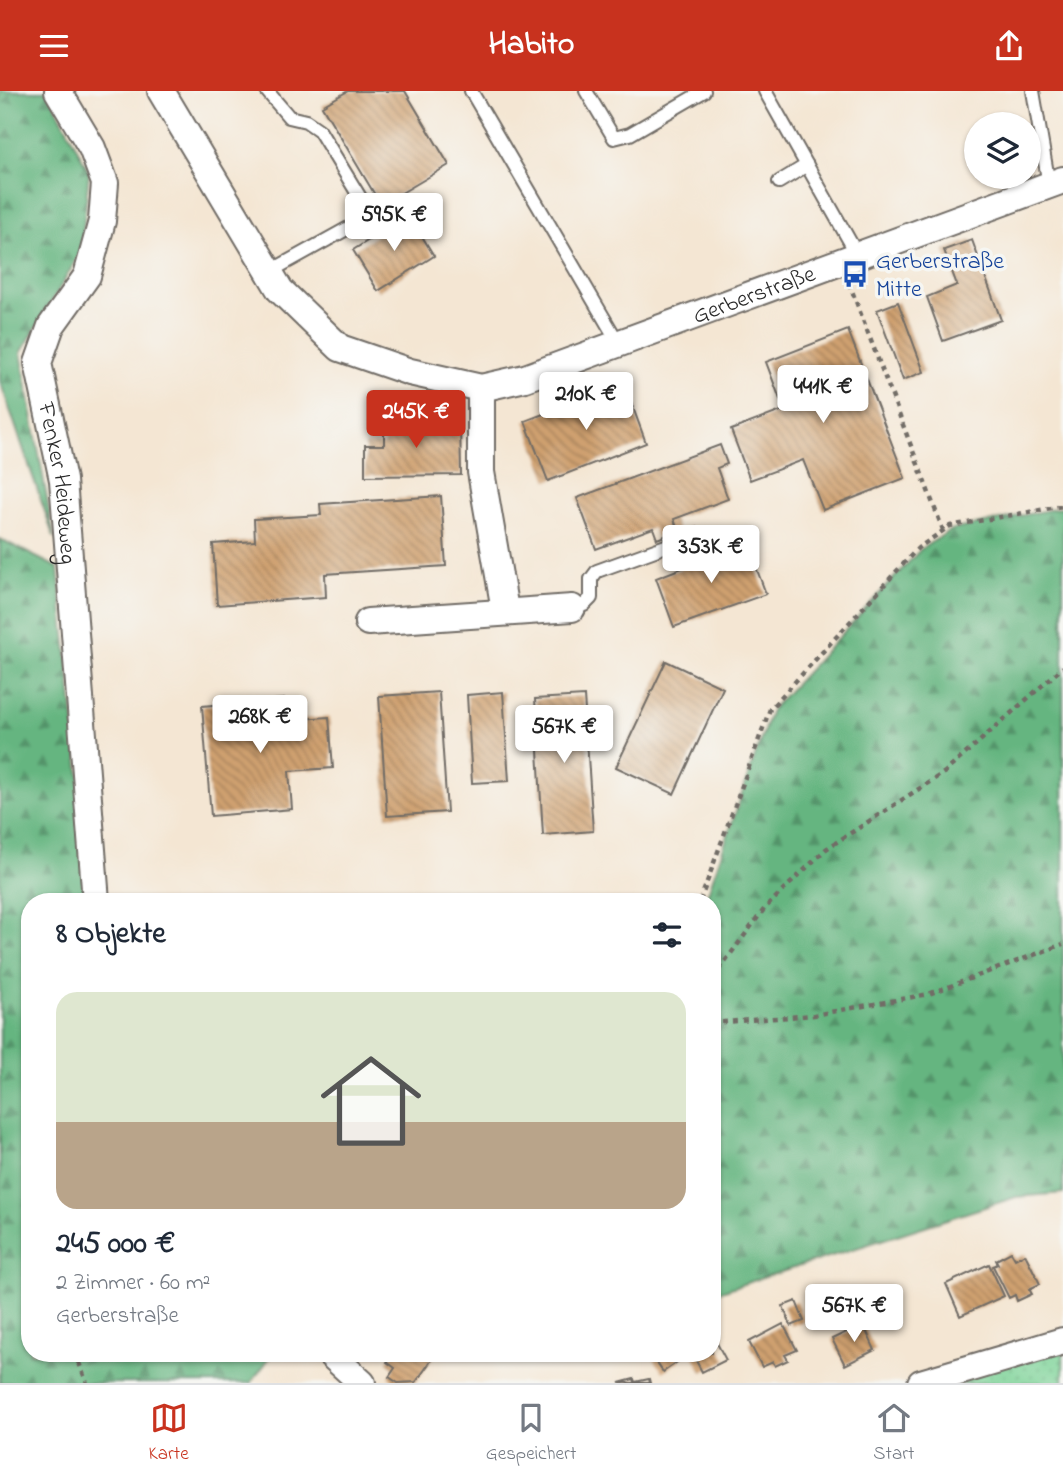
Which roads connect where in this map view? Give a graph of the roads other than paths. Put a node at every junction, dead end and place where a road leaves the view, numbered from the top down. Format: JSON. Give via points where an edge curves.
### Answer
{"nodes":[{"id":1,"x":58,"y":91,"type":"edge"},
{"id":2,"x":161,"y":91,"type":"edge"},
{"id":3,"x":267,"y":91,"type":"edge"},
{"id":4,"x":471,"y":91,"type":"edge"},
{"id":5,"x":586,"y":91,"type":"edge"},
{"id":6,"x":704,"y":91,"type":"edge"},
{"id":7,"x":765,"y":91,"type":"edge"},
{"id":8,"x":1033,"y":91,"type":"edge"},
{"id":9,"x":807,"y":166,"type":"junction"},
{"id":10,"x":779,"y":182,"type":"dead end"},
{"id":11,"x":1056,"y":183,"type":"edge"},
{"id":12,"x":850,"y":259,"type":"junction"},
{"id":13,"x":269,"y":272,"type":"junction"},
{"id":14,"x":619,"y":344,"type":"junction"},
{"id":15,"x":481,"y":388,"type":"junction"},
{"id":16,"x":699,"y":534,"type":"dead end"},
{"id":17,"x":572,"y":608,"type":"joint"},
{"id":18,"x":505,"y":610,"type":"junction"},
{"id":19,"x":368,"y":622,"type":"dead end"},
{"id":20,"x":95,"y":893,"type":"edge"},
{"id":21,"x":1063,"y":1341,"type":"edge"},
{"id":22,"x":339,"y":1362,"type":"edge"},
{"id":23,"x":362,"y":1383,"type":"edge"},
{"id":24,"x":921,"y":1383,"type":"edge"}],
"edges":[{"from":1,"to":20,"type":"street","name":"Fenker Heideweg","via":[[92,148],[105,183],[102,221],[87,277],[51,326],[38,362],[63,480]]},
{"from":2,"to":13,"type":"street","name":"Gerberstraße"},
{"from":3,"to":13,"type":"lane","via":[[289,117],[319,129],[366,209],[364,218],[352,226]]},
{"from":4,"to":14,"type":"lane"},
{"from":5,"to":6,"type":"lane","via":[[614,138],[630,134]]},
{"from":7,"to":9,"type":"lane"},
{"from":8,"to":11,"type":"lane"},
{"from":9,"to":10,"type":"lane"},
{"from":9,"to":12,"type":"lane"},
{"from":11,"to":12,"type":"street","name":"Gerberstraße"},
{"from":12,"to":14,"type":"street","name":"Gerberstraße"},
{"from":13,"to":15,"type":"street","name":"Gerberstraße","via":[[280,290],[340,348],[410,372]]},
{"from":14,"to":15,"type":"street","name":"Gerberstraße","via":[[525,379]]},
{"from":15,"to":18,"type":"street","via":[[481,472]]},
{"from":16,"to":17,"type":"lane","via":[[597,571],[591,579],[591,598]]},
{"from":17,"to":18,"type":"street"},
{"from":18,"to":19,"type":"street"},
{"from":21,"to":24,"type":"street"},
{"from":22,"to":23,"type":"street"}]}
